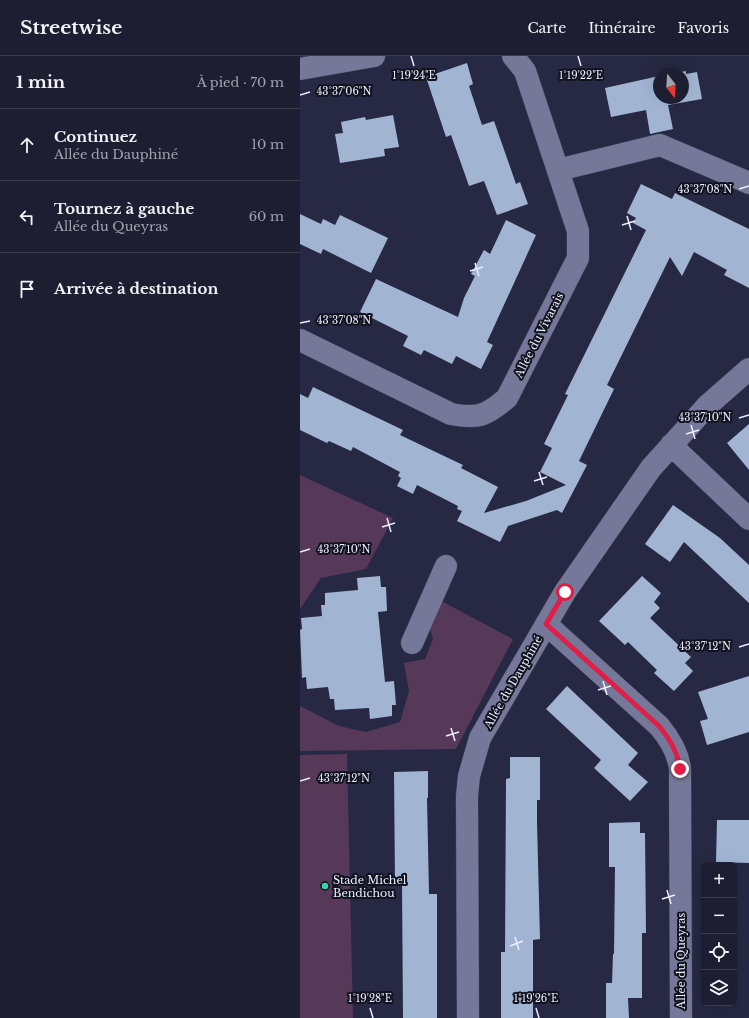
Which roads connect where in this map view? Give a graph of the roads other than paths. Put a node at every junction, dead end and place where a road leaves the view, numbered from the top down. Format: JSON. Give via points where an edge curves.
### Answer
{"nodes":[{"id":1,"x":374,"y":56,"type":"edge"},
{"id":2,"x":513,"y":56,"type":"edge"},
{"id":3,"x":300,"y":69,"type":"edge"},
{"id":4,"x":558,"y":170,"type":"junction"},
{"id":5,"x":749,"y":183,"type":"edge"},
{"id":6,"x":300,"y":340,"type":"edge"},
{"id":7,"x":749,"y":369,"type":"edge"},
{"id":8,"x":671,"y":445,"type":"junction"},
{"id":9,"x":749,"y":518,"type":"edge"},
{"id":10,"x":446,"y":566,"type":"dead end"},
{"id":11,"x":546,"y":624,"type":"junction"},
{"id":12,"x":412,"y":643,"type":"dead end"},
{"id":13,"x":468,"y":1018,"type":"edge"},
{"id":14,"x":681,"y":1018,"type":"edge"}],
"edges":[{"from":1,"to":3,"type":"street"},
{"from":2,"to":4,"type":"street","name":"Allée du Vivarais","via":[[525,71]]},
{"from":4,"to":5,"type":"street","via":[[660,145]]},
{"from":4,"to":6,"type":"street","name":"Allée du Vivarais","via":[[578,231],[578,258],[507,398],[491,412],[469,417],[451,414]]},
{"from":7,"to":8,"type":"street","name":"Allée du Dauphiné","via":[[708,405]]},
{"from":8,"to":9,"type":"street"},
{"from":8,"to":11,"type":"street","name":"Allée du Dauphiné","via":[[651,468],[614,520]]},
{"from":10,"to":12,"type":"street"},
{"from":11,"to":13,"type":"street","name":"Allée du Dauphiné","via":[[480,738],[469,776],[466,817]]},
{"from":11,"to":14,"type":"street","name":"Allée du Queyras","via":[[659,726],[672,743],[679,759]]}]}
